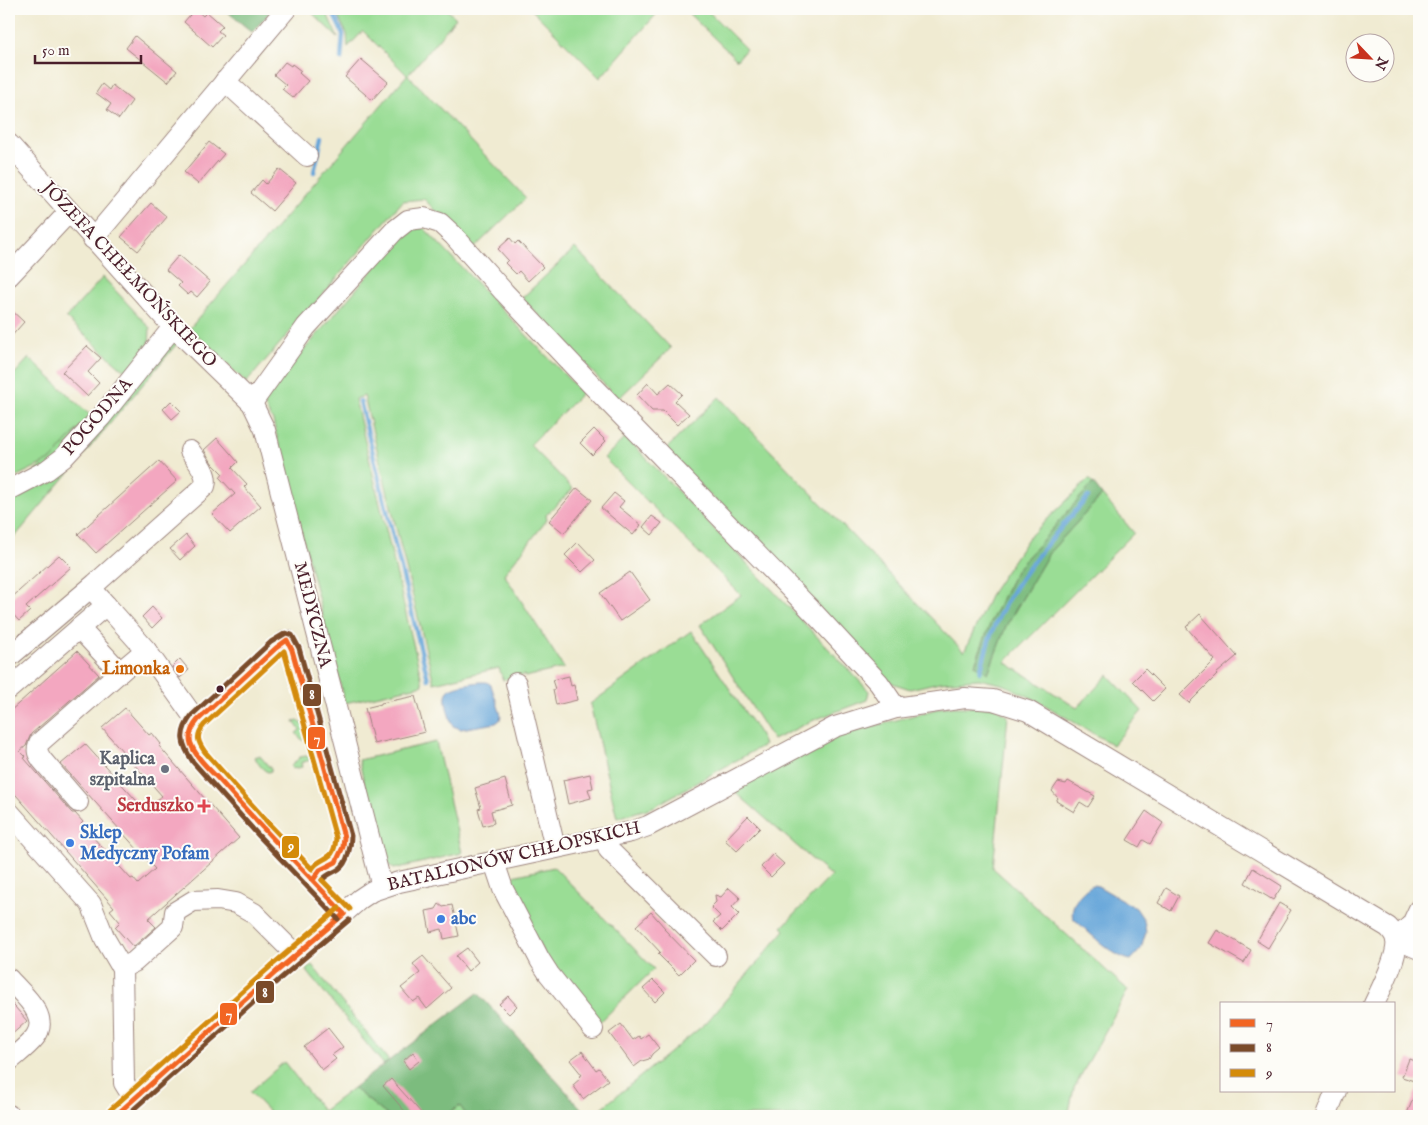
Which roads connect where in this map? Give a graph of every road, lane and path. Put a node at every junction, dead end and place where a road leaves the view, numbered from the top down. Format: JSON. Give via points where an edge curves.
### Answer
{"nodes":[{"id":1,"x":286,"y":9,"type":"edge"},
{"id":2,"x":225,"y":81,"type":"junction"},
{"id":3,"x":9,"y":144,"type":"edge"},
{"id":4,"x":307,"y":156,"type":"dead end"},
{"id":5,"x":69,"y":212,"type":"junction"},
{"id":6,"x":93,"y":239,"type":"junction"},
{"id":7,"x":9,"y":276,"type":"edge"},
{"id":8,"x":173,"y":327,"type":"junction"},
{"id":9,"x":252,"y":403,"type":"junction"},
{"id":10,"x":190,"y":451,"type":"dead end"},
{"id":11,"x":9,"y":490,"type":"edge"},
{"id":12,"x":91,"y":588,"type":"junction"},
{"id":13,"x":106,"y":604,"type":"junction"},
{"id":14,"x":314,"y":624,"type":"junction"},
{"id":15,"x":79,"y":628,"type":"junction"},
{"id":16,"x":287,"y":640,"type":"junction"},
{"id":17,"x":146,"y":650,"type":"junction"},
{"id":18,"x":9,"y":657,"type":"edge"},
{"id":19,"x":120,"y":672,"type":"junction"},
{"id":20,"x":516,"y":684,"type":"dead end"},
{"id":21,"x":9,"y":690,"type":"edge"},
{"id":22,"x":896,"y":708,"type":"junction"},
{"id":23,"x":198,"y":720,"type":"junction"},
{"id":24,"x":78,"y":802,"type":"dead end"},
{"id":25,"x":9,"y":812,"type":"edge"},
{"id":26,"x":605,"y":838,"type":"junction"},
{"id":27,"x":555,"y":848,"type":"junction"},
{"id":28,"x":494,"y":862,"type":"junction"},
{"id":29,"x":313,"y":880,"type":"junction"},
{"id":30,"x":382,"y":887,"type":"junction"},
{"id":31,"x":1419,"y":909,"type":"edge"},
{"id":32,"x":344,"y":914,"type":"junction"},
{"id":33,"x":1396,"y":939,"type":"junction"},
{"id":34,"x":1419,"y":949,"type":"edge"},
{"id":35,"x":296,"y":955,"type":"junction"},
{"id":36,"x":716,"y":956,"type":"dead end"},
{"id":37,"x":122,"y":968,"type":"junction"},
{"id":38,"x":9,"y":979,"type":"edge"},
{"id":39,"x":1375,"y":1002,"type":"edge"},
{"id":40,"x":594,"y":1029,"type":"dead end"},
{"id":41,"x":9,"y":1061,"type":"edge"},
{"id":42,"x":1336,"y":1092,"type":"edge"},
{"id":43,"x":134,"y":1099,"type":"junction"},
{"id":44,"x":115,"y":1116,"type":"edge"},
{"id":45,"x":1326,"y":1116,"type":"edge"}],
"edges":[{"from":1,"to":2,"type":"street"},
{"from":2,"to":4,"type":"street"},
{"from":2,"to":6,"type":"street"},
{"from":3,"to":5,"type":"street","name":"JÓZEFA CHEŁMOŃSKIEGO"},
{"from":5,"to":6,"type":"street","name":"JÓZEFA CHEŁMOŃSKIEGO"},
{"from":5,"to":7,"type":"street"},
{"from":6,"to":8,"type":"street","name":"JÓZEFA CHEŁMOŃSKIEGO"},
{"from":8,"to":9,"type":"street","name":"JÓZEFA CHEŁMOŃSKIEGO"},
{"from":8,"to":11,"type":"street","name":"POGODNA","via":[[101,417],[63,458],[48,470]]},
{"from":9,"to":14,"type":"street","name":"MEDYCZNA","via":[[265,430]]},
{"from":9,"to":22,"type":"street","via":[[306,327],[394,231],[408,220],[424,218],[440,223],[597,390],[816,614],[879,683]]},
{"from":10,"to":12,"type":"street","via":[[205,474],[204,486]]},
{"from":12,"to":13,"type":"street"},
{"from":12,"to":18,"type":"street"},
{"from":13,"to":15,"type":"street"},
{"from":13,"to":17,"type":"street"},
{"from":14,"to":16,"type":"street"},
{"from":14,"to":30,"type":"street","name":"MEDYCZNA"},
{"from":15,"to":19,"type":"street"},
{"from":15,"to":21,"type":"street"},
{"from":16,"to":23,"type":"street"},
{"from":16,"to":29,"type":"street","via":[[344,837],[336,862],[320,870]]},
{"from":17,"to":19,"type":"street"},
{"from":17,"to":23,"type":"street"},
{"from":19,"to":24,"type":"street","via":[[37,748],[42,760]]},
{"from":20,"to":27,"type":"street"},
{"from":22,"to":26,"type":"street","name":"BATALIONÓW CHŁOPSKICH","via":[[834,727],[666,817],[631,832]]},
{"from":22,"to":33,"type":"street","name":"BATALIONÓW CHŁOPSKICH","via":[[965,698],[994,700],[1028,711],[1380,922],[1394,933]]},
{"from":23,"to":29,"type":"street","via":[[190,733],[193,749]]},
{"from":25,"to":37,"type":"street","via":[[91,904]]},
{"from":26,"to":27,"type":"street","name":"BATALIONÓW CHŁOPSKICH"},
{"from":26,"to":36,"type":"street","via":[[609,850]]},
{"from":27,"to":28,"type":"street","name":"BATALIONÓW CHŁOPSKICH"},
{"from":28,"to":30,"type":"street","name":"BATALIONÓW CHŁOPSKICH"},
{"from":28,"to":40,"type":"street","via":[[503,889],[540,960]]},
{"from":29,"to":32,"type":"street"},
{"from":30,"to":32,"type":"street","name":"BATALIONÓW CHŁOPSKICH","via":[[372,891]]},
{"from":31,"to":33,"type":"street","via":[[1412,924]]},
{"from":32,"to":35,"type":"street","name":"BATALIONÓW CHŁOPSKICH"},
{"from":33,"to":34,"type":"street"},
{"from":33,"to":39,"type":"street","via":[[1396,952]]},
{"from":35,"to":37,"type":"street","via":[[254,913],[236,903],[193,901],[175,912],[173,927],[134,962]]},
{"from":35,"to":43,"type":"street","name":"BATALIONÓW CHŁOPSKICH"},
{"from":37,"to":43,"type":"street","via":[[124,1083]]},
{"from":38,"to":41,"type":"street","via":[[38,1013],[40,1029]]},
{"from":42,"to":45,"type":"street"},
{"from":43,"to":44,"type":"street","name":"BATALIONÓW CHŁOPSKICH"}]}
